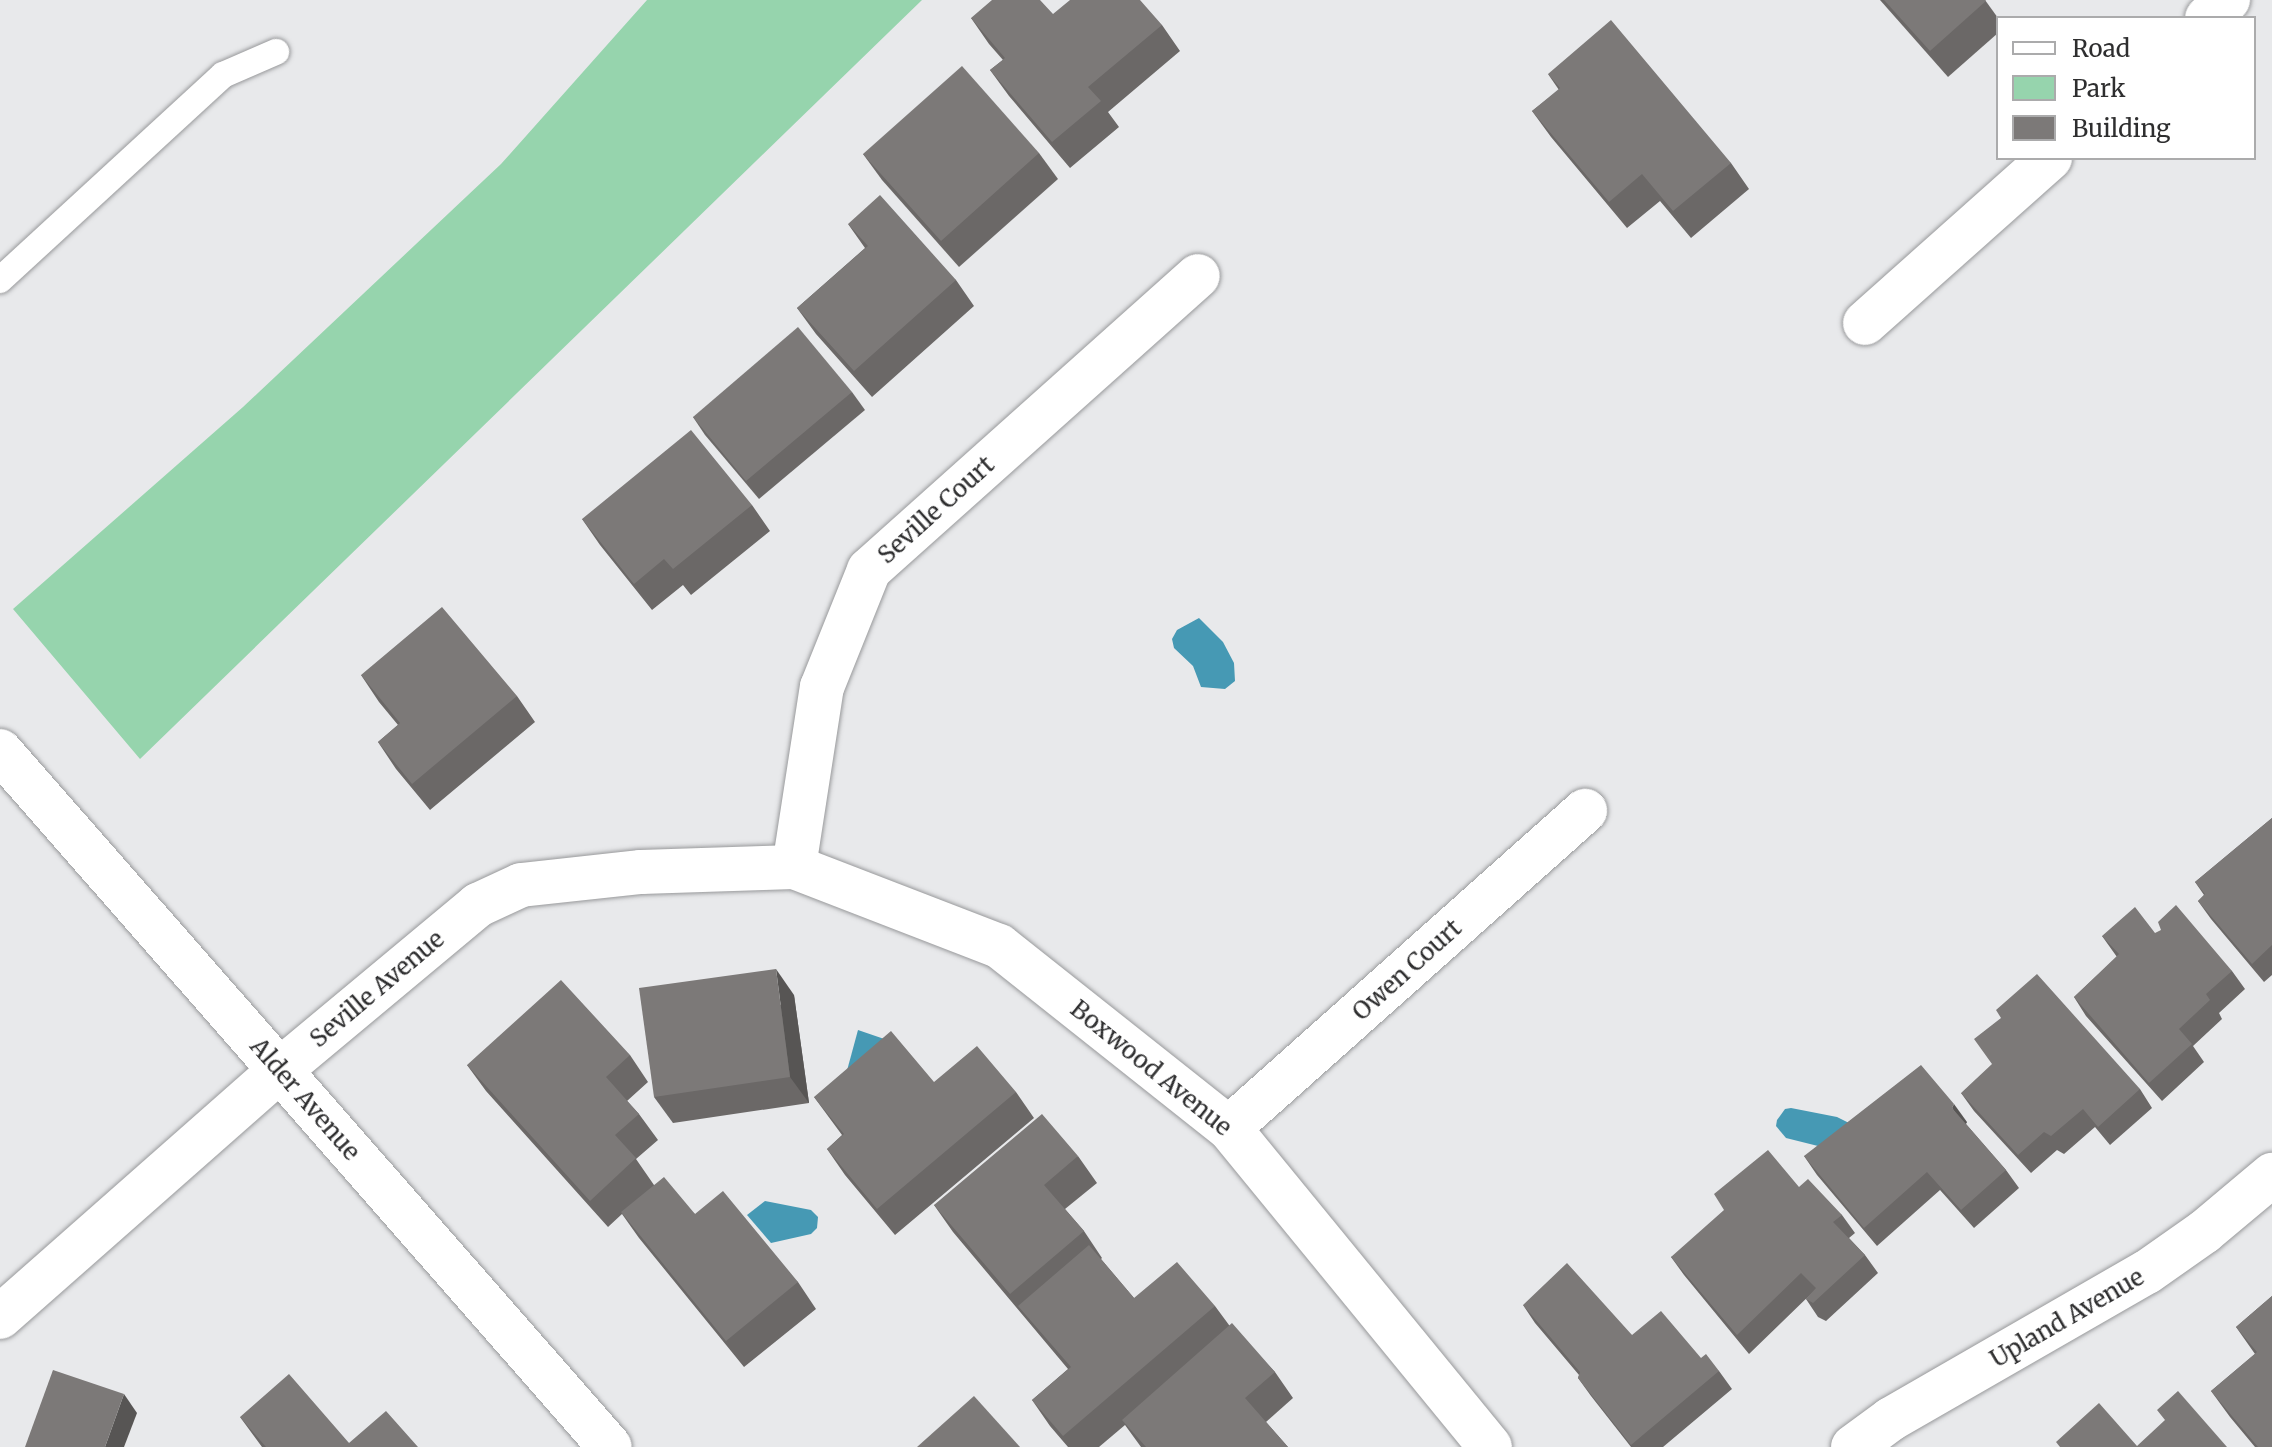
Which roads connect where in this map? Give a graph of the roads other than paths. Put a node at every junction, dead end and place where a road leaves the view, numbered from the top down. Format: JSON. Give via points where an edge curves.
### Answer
{"nodes":[{"id":1,"x":2228,"y":0,"type":"edge"},
{"id":2,"x":2209,"y":16,"type":"edge"},
{"id":3,"x":276,"y":52,"type":"dead end"},
{"id":4,"x":2048,"y":160,"type":"edge"},
{"id":5,"x":1198,"y":276,"type":"dead end"},
{"id":6,"x":0,"y":280,"type":"edge"},
{"id":7,"x":1865,"y":323,"type":"dead end"},
{"id":8,"x":0,"y":751,"type":"edge"},
{"id":9,"x":1585,"y":811,"type":"dead end"},
{"id":10,"x":794,"y":867,"type":"junction"},
{"id":11,"x":280,"y":1070,"type":"junction"},
{"id":12,"x":1229,"y":1128,"type":"junction"},
{"id":13,"x":2272,"y":1175,"type":"edge"},
{"id":14,"x":0,"y":1317,"type":"edge"},
{"id":15,"x":610,"y":1447,"type":"edge"},
{"id":16,"x":1490,"y":1447,"type":"edge"},
{"id":17,"x":1853,"y":1447,"type":"edge"}],
"edges":[{"from":1,"to":2,"type":"street"},
{"from":3,"to":6,"type":"lane","via":[[223,75]]},
{"from":4,"to":7,"type":"street"},
{"from":5,"to":10,"type":"street","name":"Seville Court","via":[[869,570],[822,687]]},
{"from":8,"to":11,"type":"street","name":"Alder Avenue"},
{"from":9,"to":12,"type":"street","name":"Owen Court"},
{"from":10,"to":11,"type":"street","name":"Seville Avenue","via":[[641,872],[521,885],[478,905]]},
{"from":10,"to":12,"type":"street","name":"Boxwood Avenue","via":[[999,946]]},
{"from":11,"to":14,"type":"street","name":"Seville Avenue"},
{"from":11,"to":15,"type":"street","name":"Alder Avenue"},
{"from":12,"to":16,"type":"street","name":"Boxwood Avenue"},
{"from":13,"to":17,"type":"street","name":"Upland Avenue","via":[[2147,1272],[1891,1419]]}]}
